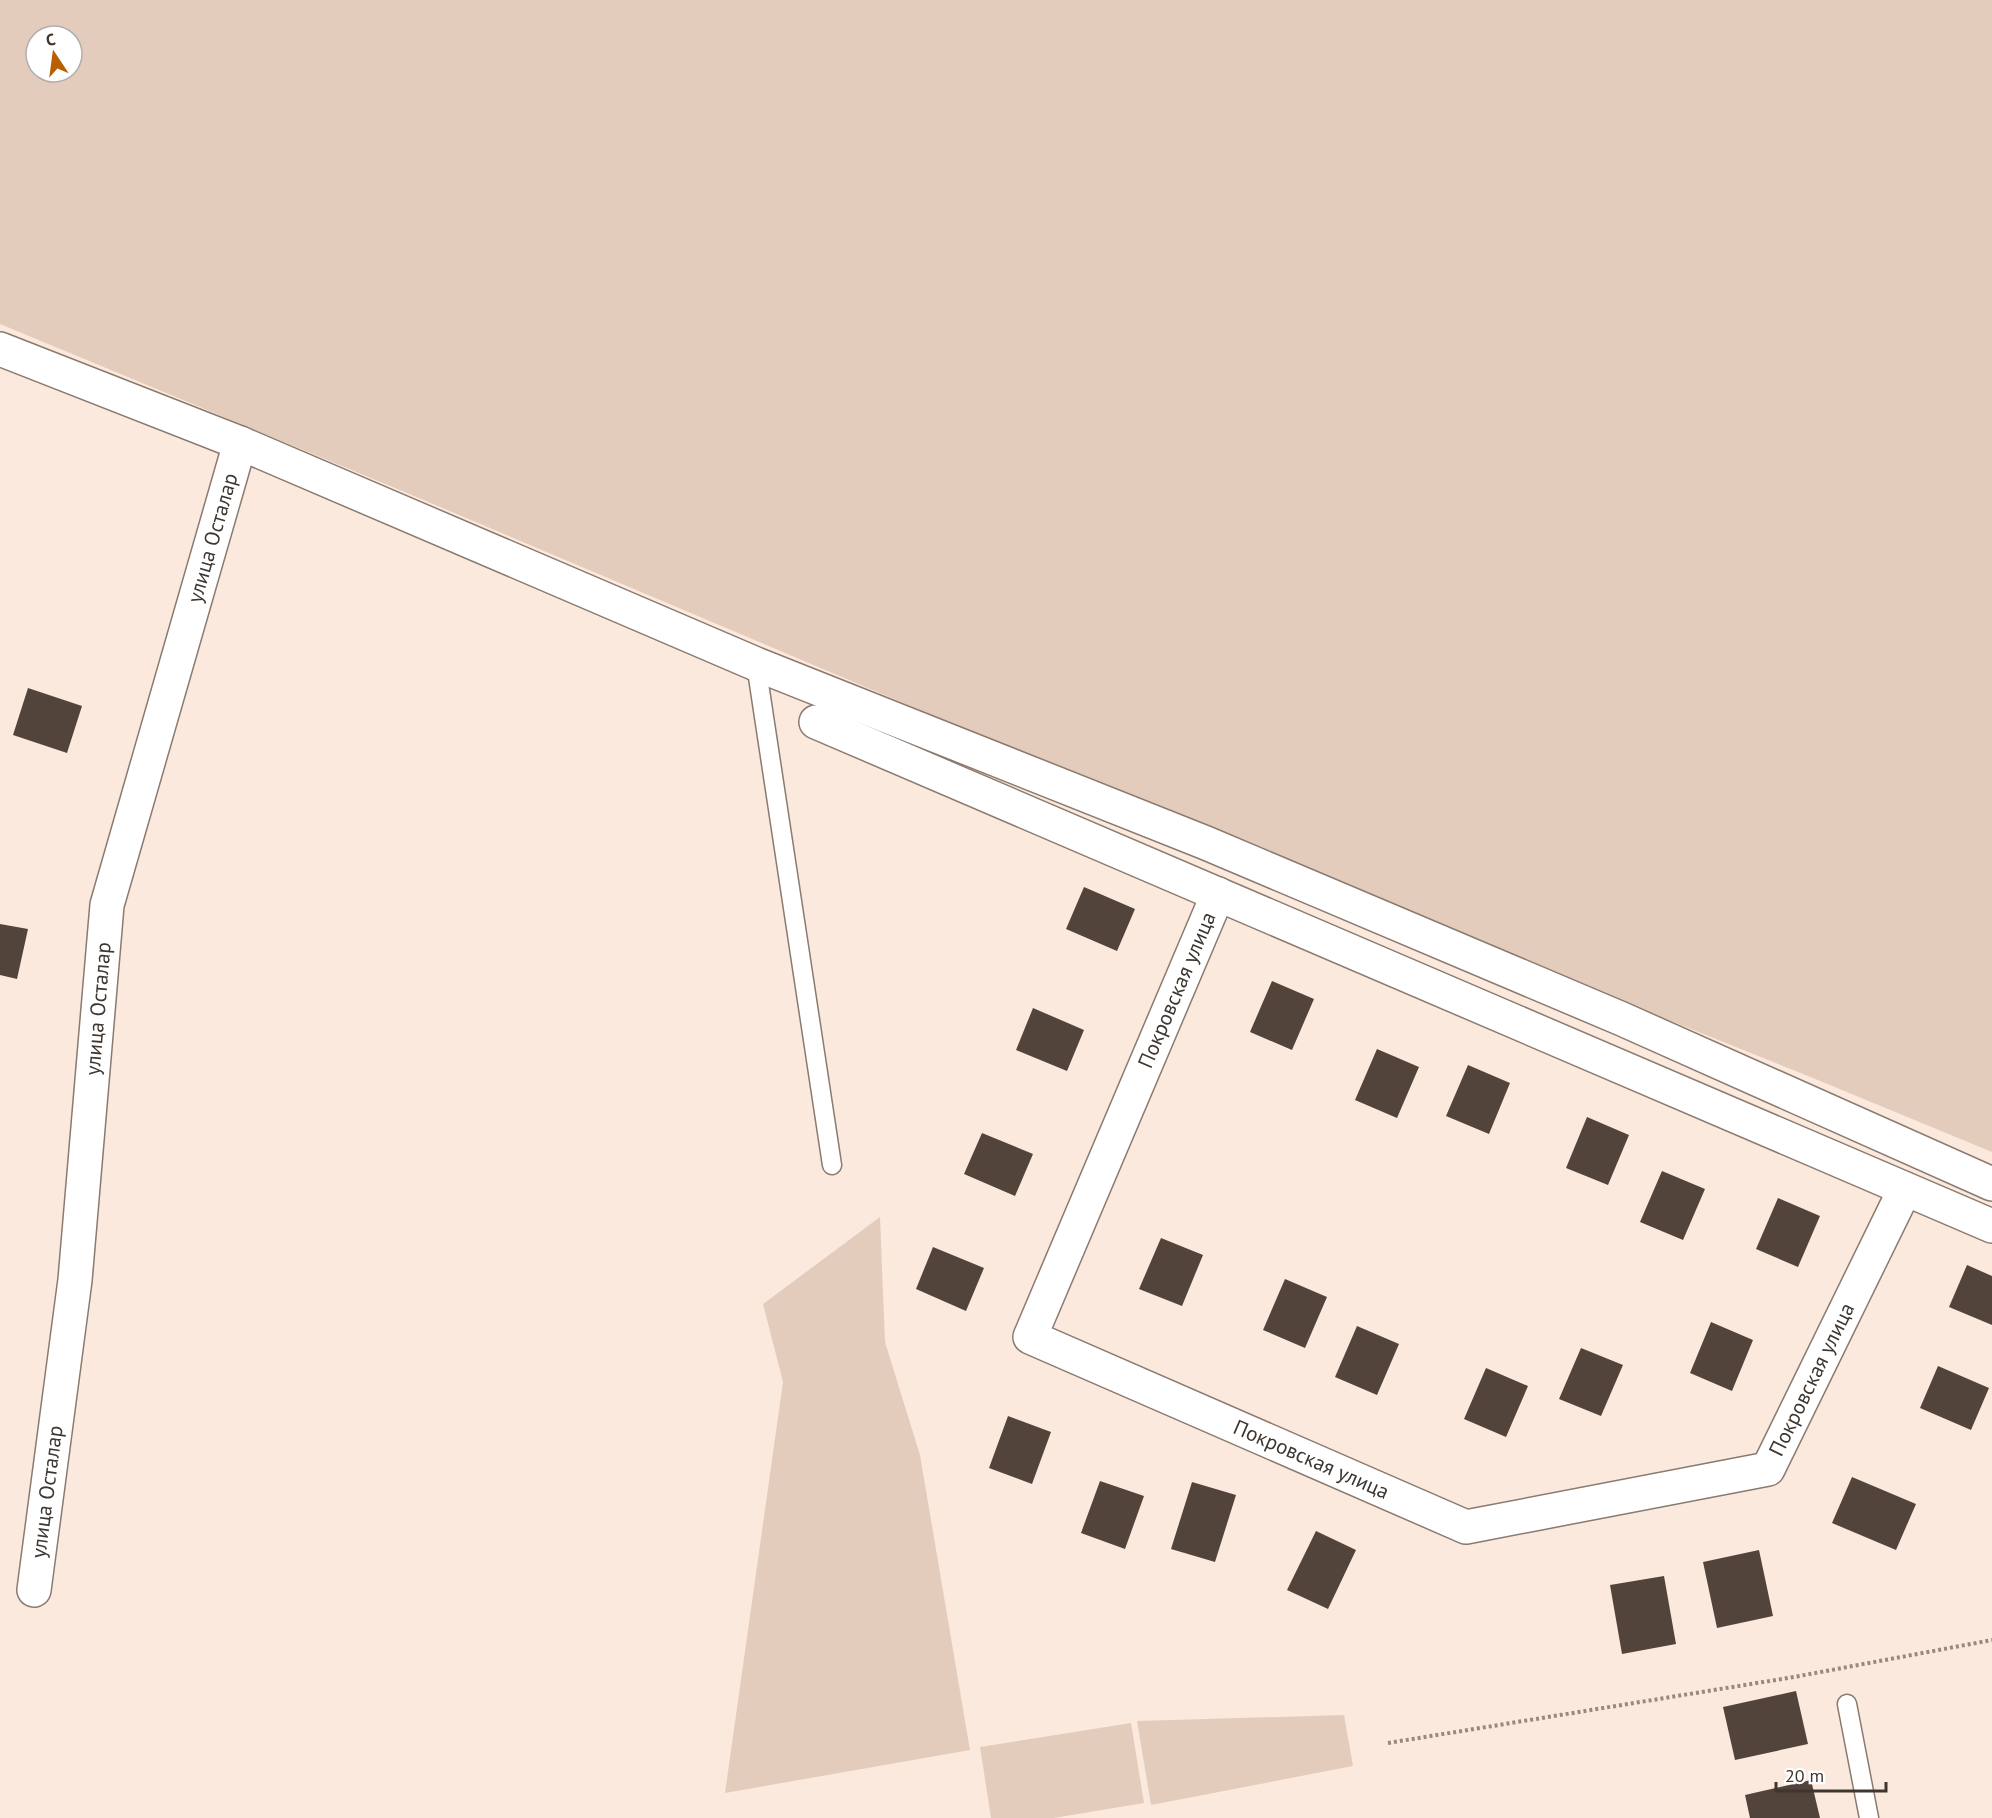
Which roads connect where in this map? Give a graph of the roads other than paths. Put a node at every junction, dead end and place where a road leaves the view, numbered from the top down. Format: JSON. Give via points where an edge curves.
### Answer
{"nodes":[{"id":1,"x":0,"y":349,"type":"edge"},
{"id":2,"x":240,"y":443,"type":"junction"},
{"id":3,"x":756,"y":664,"type":"junction"},
{"id":4,"x":816,"y":722,"type":"dead end"},
{"id":5,"x":1218,"y":894,"type":"junction"},
{"id":6,"x":832,"y":1165,"type":"dead end"},
{"id":7,"x":1992,"y":1184,"type":"edge"},
{"id":8,"x":1905,"y":1189,"type":"junction"},
{"id":9,"x":1992,"y":1226,"type":"edge"},
{"id":10,"x":34,"y":1590,"type":"dead end"},
{"id":11,"x":1847,"y":1704,"type":"dead end"},
{"id":12,"x":1869,"y":1818,"type":"edge"}],
"edges":[{"from":1,"to":2,"type":"street"},
{"from":2,"to":3,"type":"street"},
{"from":2,"to":10,"type":"street","name":"улица Осталар","via":[[107,905],[75,1280]]},
{"from":3,"to":6,"type":"lane"},
{"from":3,"to":7,"type":"street","via":[[1239,857],[1622,1019]]},
{"from":4,"to":5,"type":"street","name":"Покровская улица"},
{"from":5,"to":8,"type":"street","name":"Покровская улица"},
{"from":5,"to":8,"type":"street","name":"Покровская улица","via":[[1030,1337],[1466,1527],[1768,1469]]},
{"from":8,"to":9,"type":"street","name":"Покровская улица"},
{"from":11,"to":12,"type":"lane"}]}
